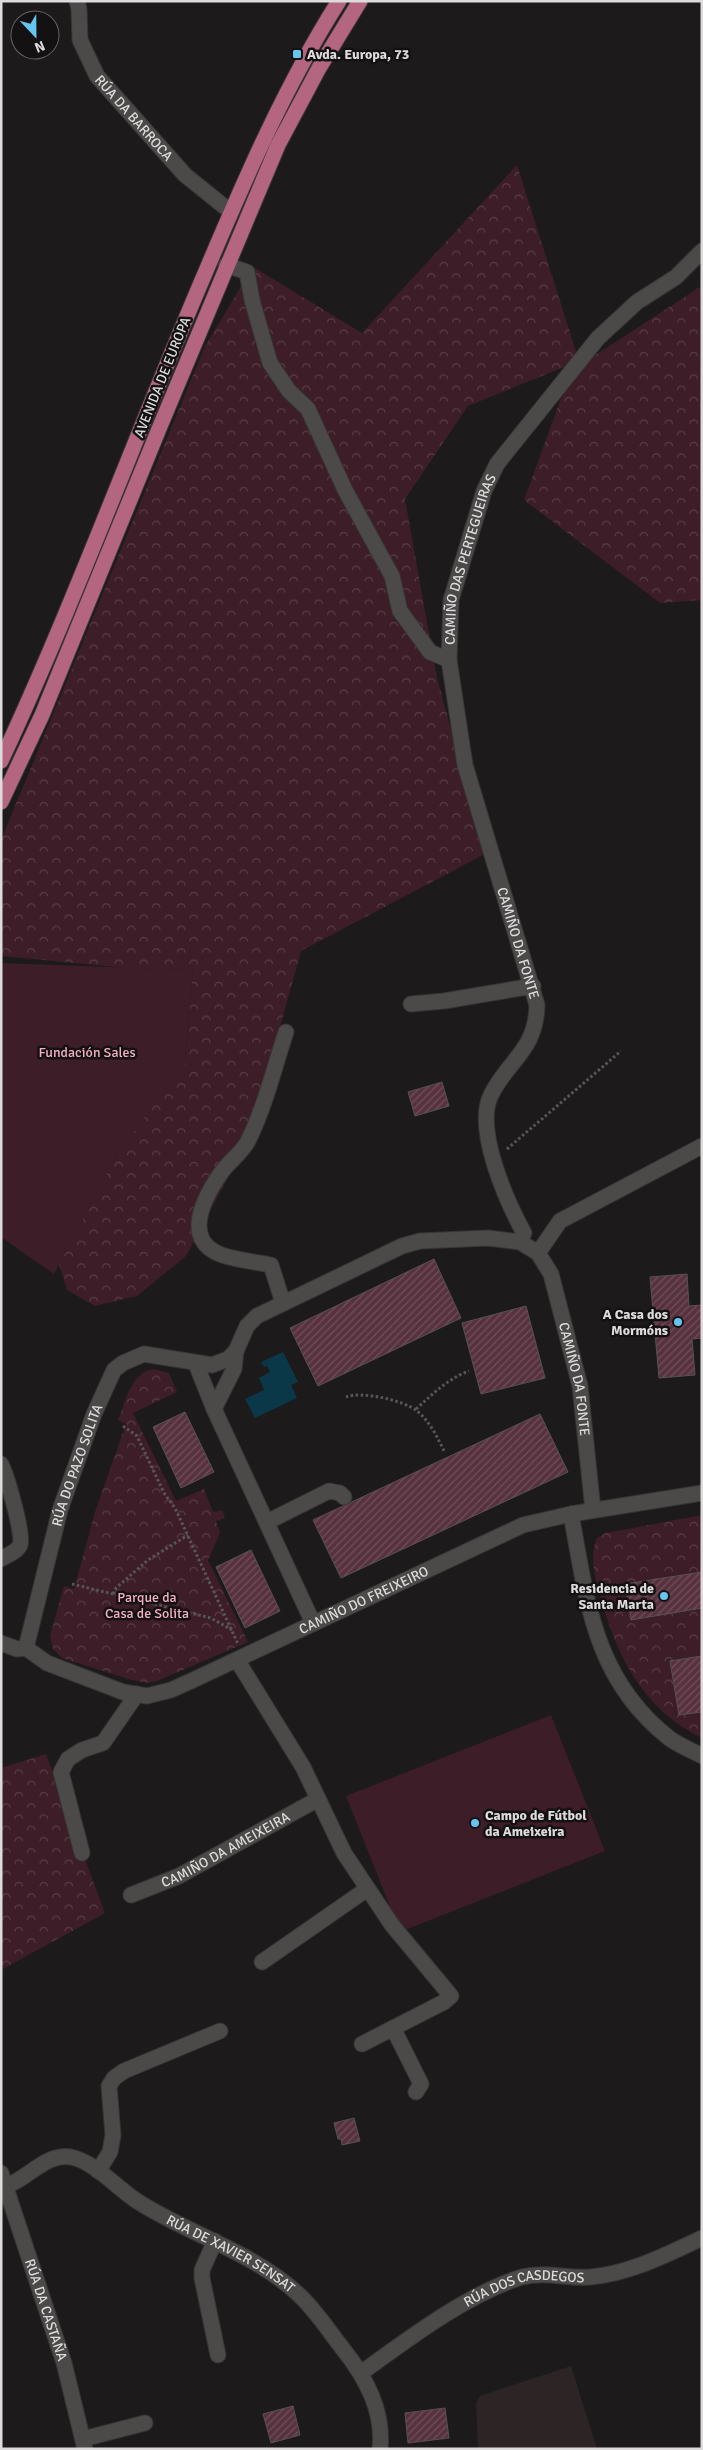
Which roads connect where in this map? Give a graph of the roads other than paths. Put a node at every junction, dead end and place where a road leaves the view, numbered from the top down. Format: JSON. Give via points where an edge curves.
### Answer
{"nodes":[{"id":1,"x":77,"y":1,"type":"edge"},
{"id":2,"x":339,"y":1,"type":"edge"},
{"id":3,"x":360,"y":1,"type":"edge"},
{"id":4,"x":231,"y":212,"type":"junction"},
{"id":5,"x":702,"y":252,"type":"edge"},
{"id":6,"x":226,"y":265,"type":"junction"},
{"id":7,"x":450,"y":660,"type":"junction"},
{"id":8,"x":1,"y":761,"type":"edge"},
{"id":9,"x":1,"y":802,"type":"edge"},
{"id":10,"x":533,"y":986,"type":"junction"},
{"id":11,"x":411,"y":1004,"type":"dead end"},
{"id":12,"x":286,"y":1032,"type":"dead end"},
{"id":13,"x":702,"y":1146,"type":"edge"},
{"id":14,"x":520,"y":1242,"type":"junction"},
{"id":15,"x":538,"y":1253,"type":"junction"},
{"id":16,"x":283,"y":1303,"type":"junction"},
{"id":17,"x":236,"y":1351,"type":"junction"},
{"id":18,"x":196,"y":1364,"type":"junction"},
{"id":19,"x":214,"y":1409,"type":"junction"},
{"id":20,"x":1,"y":1464,"type":"edge"},
{"id":21,"x":702,"y":1493,"type":"edge"},
{"id":22,"x":344,"y":1497,"type":"dead end"},
{"id":23,"x":593,"y":1510,"type":"junction"},
{"id":24,"x":571,"y":1514,"type":"junction"},
{"id":25,"x":267,"y":1522,"type":"junction"},
{"id":26,"x":1,"y":1559,"type":"edge"},
{"id":27,"x":313,"y":1623,"type":"junction"},
{"id":28,"x":1,"y":1643,"type":"edge"},
{"id":29,"x":26,"y":1648,"type":"junction"},
{"id":30,"x":239,"y":1654,"type":"junction"},
{"id":31,"x":137,"y":1694,"type":"junction"},
{"id":32,"x":702,"y":1756,"type":"edge"},
{"id":33,"x":318,"y":1799,"type":"junction"},
{"id":34,"x":82,"y":1853,"type":"dead end"},
{"id":35,"x":367,"y":1889,"type":"junction"},
{"id":36,"x":131,"y":1895,"type":"dead end"},
{"id":37,"x":262,"y":1962,"type":"dead end"},
{"id":38,"x":392,"y":2028,"type":"junction"},
{"id":39,"x":220,"y":2032,"type":"dead end"},
{"id":40,"x":362,"y":2044,"type":"dead end"},
{"id":41,"x":416,"y":2092,"type":"dead end"},
{"id":42,"x":98,"y":2171,"type":"junction"},
{"id":43,"x":4,"y":2179,"type":"edge"},
{"id":44,"x":6,"y":2204,"type":"edge"},
{"id":45,"x":702,"y":2238,"type":"edge"},
{"id":46,"x":215,"y":2241,"type":"junction"},
{"id":47,"x":218,"y":2355,"type":"dead end"},
{"id":48,"x":361,"y":2372,"type":"junction"},
{"id":49,"x":145,"y":2423,"type":"dead end"},
{"id":50,"x":84,"y":2444,"type":"edge"},
{"id":51,"x":380,"y":2449,"type":"edge"}],
"edges":[{"from":1,"to":4,"type":"street","name":"RÚA DA BARROCA","via":[[80,40],[97,76],[185,175]]},
{"from":2,"to":4,"type":"main road","name":"AVENIDA DE EUROPA","via":[[282,101]]},
{"from":3,"to":6,"type":"main road","name":"AVENIDA DE EUROPA","via":[[318,68],[278,145]]},
{"from":4,"to":8,"type":"main road","name":"AVENIDA DE EUROPA","via":[[40,676]]},
{"from":5,"to":7,"type":"street","name":"CAMIÑO DAS PERTEGUEIRAS","via":[[676,278],[636,302],[598,338],[497,464],[484,491],[451,600]]},
{"from":6,"to":7,"type":"street","name":"CAMIÑO DAS PERTEGUEIRAS","via":[[247,272],[270,363],[289,391],[308,409],[345,490],[392,576],[400,611],[430,652]]},
{"from":6,"to":9,"type":"main road","name":"AVENIDA DE EUROPA","via":[[42,715]]},
{"from":7,"to":10,"type":"street","name":"CAMIÑO DA FONTE","via":[[465,765]]},
{"from":10,"to":11,"type":"street"},
{"from":10,"to":14,"type":"street","name":"CAMIÑO DA FONTE","via":[[537,1021],[531,1040],[491,1094],[485,1111],[498,1174],[524,1233]]},
{"from":12,"to":16,"type":"street","via":[[247,1142],[222,1172],[201,1210],[198,1227],[204,1244],[221,1255],[271,1264]]},
{"from":13,"to":15,"type":"street","via":[[560,1221]]},
{"from":14,"to":15,"type":"street","name":"CAMIÑO DA FONTE"},
{"from":14,"to":16,"type":"street","name":"CAMIÑO DA FONTE","via":[[488,1238],[420,1241],[402,1246]]},
{"from":15,"to":23,"type":"street","name":"CAMIÑO DA FONTE","via":[[551,1274],[580,1386]]},
{"from":16,"to":17,"type":"street","name":"CAMIÑO DA FONTE","via":[[257,1316],[247,1326]]},
{"from":17,"to":18,"type":"street","name":"RÚA DO PAZO SOLITA","via":[[228,1359],[212,1365]]},
{"from":17,"to":19,"type":"street","via":[[234,1369]]},
{"from":18,"to":19,"type":"street"},
{"from":18,"to":29,"type":"street","name":"RÚA DO PAZO SOLITA","via":[[144,1354],[123,1363],[108,1380],[60,1510]]},
{"from":19,"to":25,"type":"street"},
{"from":20,"to":26,"type":"street","via":[[10,1488],[21,1540],[16,1550]]},
{"from":21,"to":23,"type":"street","name":"CAMIÑO DO FREIXEIRO"},
{"from":22,"to":25,"type":"street","via":[[329,1491]]},
{"from":23,"to":24,"type":"street","name":"CAMIÑO DO FREIXEIRO"},
{"from":24,"to":27,"type":"street","name":"CAMIÑO DO FREIXEIRO","via":[[523,1526]]},
{"from":24,"to":32,"type":"street","via":[[596,1638],[606,1661],[636,1708],[670,1738]]},
{"from":25,"to":27,"type":"street"},
{"from":27,"to":30,"type":"street","name":"CAMIÑO DO FREIXEIRO"},
{"from":28,"to":29,"type":"street","name":"CAMIÑO DO FREIXEIRO","via":[[17,1649]]},
{"from":29,"to":31,"type":"street","name":"CAMIÑO DO FREIXEIRO","via":[[47,1663],[123,1692]]},
{"from":30,"to":31,"type":"street","name":"CAMIÑO DO FREIXEIRO","via":[[171,1690],[148,1696]]},
{"from":30,"to":33,"type":"street"},
{"from":31,"to":34,"type":"street","via":[[103,1743],[68,1759],[61,1772]]},
{"from":33,"to":35,"type":"street","via":[[344,1854]]},
{"from":33,"to":36,"type":"street","name":"CAMIÑO DA AMEIXEIRA","via":[[179,1876]]},
{"from":35,"to":37,"type":"street"},
{"from":35,"to":38,"type":"street","via":[[392,1925],[451,1996]]},
{"from":38,"to":40,"type":"street"},
{"from":38,"to":41,"type":"street","via":[[421,2084]]},
{"from":39,"to":42,"type":"street","via":[[114,2078],[109,2086],[113,2135],[110,2152]]},
{"from":42,"to":43,"type":"street","name":"RÚA DE XAVIER SENSAT","via":[[72,2157],[58,2157]]},
{"from":42,"to":46,"type":"street","name":"RÚA DE XAVIER SENSAT","via":[[137,2201]]},
{"from":43,"to":44,"type":"street","name":"RÚA DA CASTAÑA"},
{"from":44,"to":50,"type":"street","name":"RÚA DA CASTAÑA","via":[[64,2363]]},
{"from":45,"to":48,"type":"street","name":"RÚA DOS CASDEGOS","via":[[621,2271],[590,2277],[554,2274],[523,2277],[495,2288],[440,2317]]},
{"from":46,"to":47,"type":"street","via":[[202,2270],[202,2278]]},
{"from":46,"to":48,"type":"street","name":"RÚA DE XAVIER SENSAT","via":[[298,2293]]},
{"from":48,"to":51,"type":"street","name":"RÚA DE XAVIER SENSAT","via":[[380,2417]]},
{"from":49,"to":50,"type":"street"}]}
